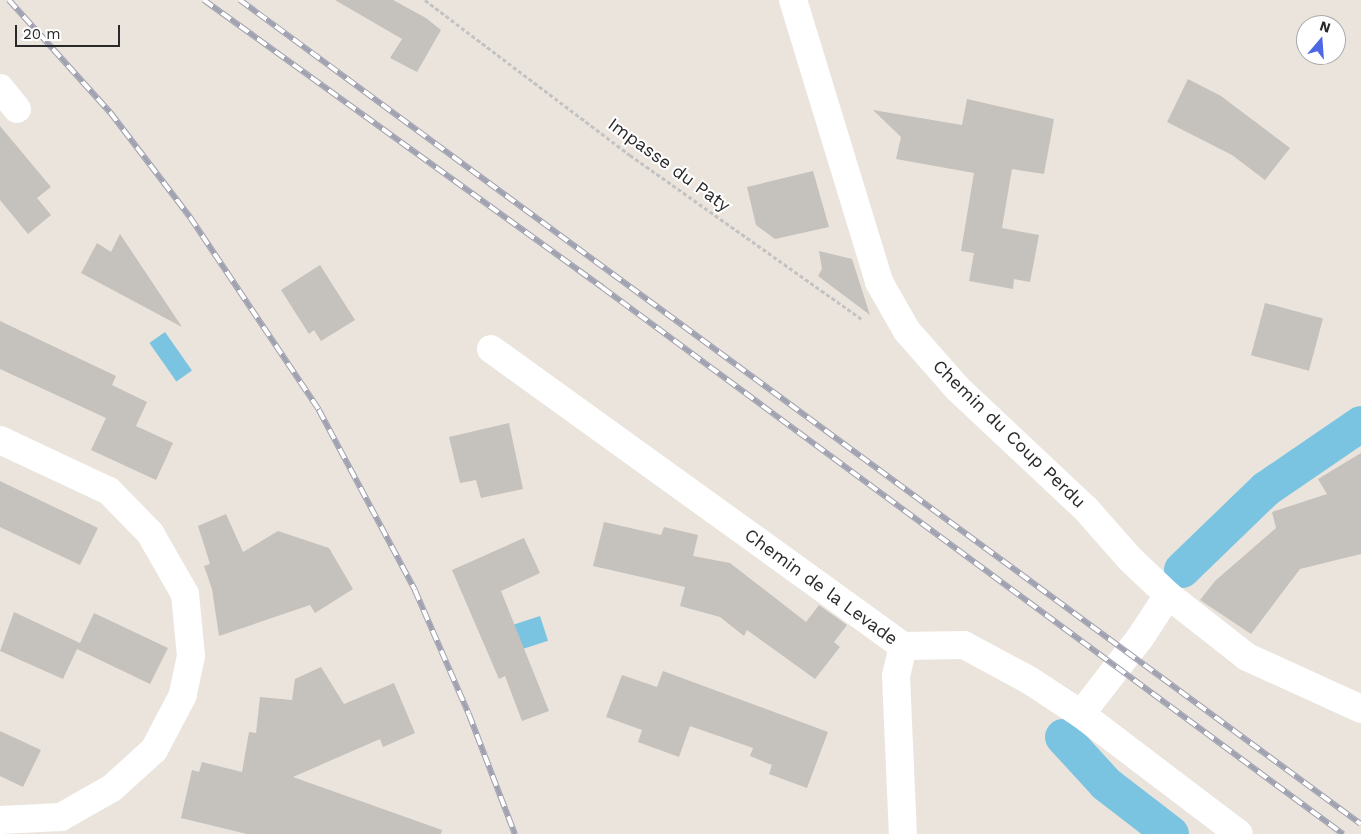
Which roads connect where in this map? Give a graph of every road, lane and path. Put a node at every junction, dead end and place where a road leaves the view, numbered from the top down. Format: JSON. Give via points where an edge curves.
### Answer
{"nodes":[{"id":1,"x":425,"y":0,"type":"edge"},
{"id":2,"x":793,"y":0,"type":"edge"},
{"id":3,"x":0,"y":88,"type":"edge"},
{"id":4,"x":17,"y":109,"type":"dead end"},
{"id":5,"x":907,"y":331,"type":"junction"},
{"id":6,"x":491,"y":350,"type":"dead end"},
{"id":7,"x":0,"y":440,"type":"edge"},
{"id":8,"x":1168,"y":596,"type":"junction"},
{"id":9,"x":902,"y":646,"type":"junction"},
{"id":10,"x":1361,"y":709,"type":"edge"},
{"id":11,"x":1081,"y":714,"type":"junction"},
{"id":12,"x":0,"y":820,"type":"edge"},
{"id":13,"x":903,"y":834,"type":"edge"},
{"id":14,"x":1238,"y":834,"type":"edge"}],
"edges":[{"from":1,"to":5,"type":"path","name":"Impasse du Paty","via":[[813,286],[870,324]]},
{"from":2,"to":5,"type":"street","name":"Chemin du Coup Perdu","via":[[879,282]]},
{"from":3,"to":4,"type":"street"},
{"from":5,"to":8,"type":"street","name":"Chemin du Coup Perdu","via":[[957,388],[1086,508],[1129,558]]},
{"from":6,"to":9,"type":"street","name":"Chemin de la Levade"},
{"from":7,"to":12,"type":"street","via":[[108,491],[150,533],[185,594],[191,656],[183,695],[154,750],[112,788],[61,817]]},
{"from":8,"to":10,"type":"street","name":"Chemin du Coup Perdu","via":[[1246,657]]},
{"from":8,"to":11,"type":"street"},
{"from":9,"to":11,"type":"street","name":"Chemin de la Levade","via":[[964,645],[1030,680]]},
{"from":9,"to":13,"type":"street","via":[[896,676]]},
{"from":11,"to":14,"type":"street","name":"Chemin de la Levade"}]}
